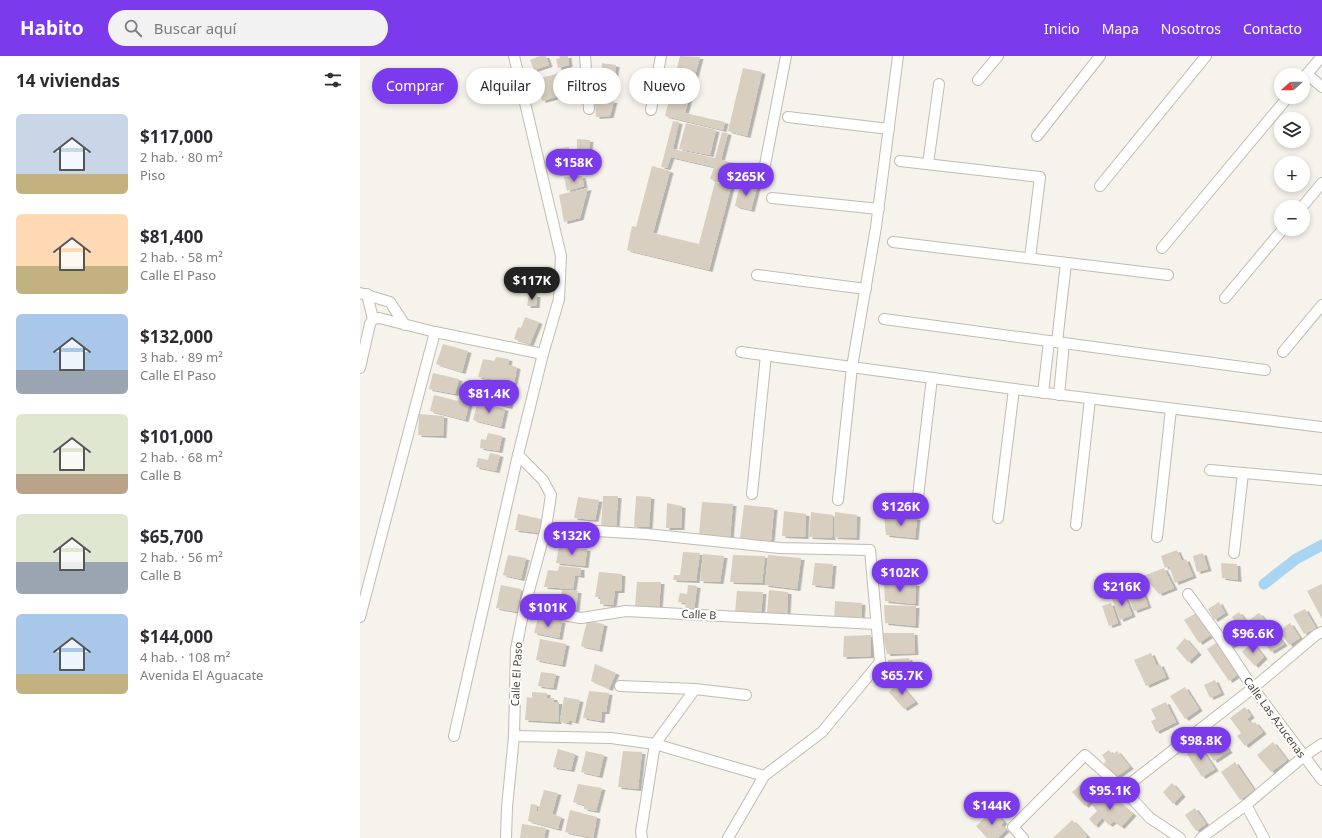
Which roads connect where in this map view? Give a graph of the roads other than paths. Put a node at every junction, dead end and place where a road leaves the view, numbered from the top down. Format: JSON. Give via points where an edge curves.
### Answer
{"nodes":[{"id":1,"x":514,"y":56,"type":"edge"},
{"id":2,"x":586,"y":56,"type":"edge"},
{"id":3,"x":661,"y":56,"type":"edge"},
{"id":4,"x":786,"y":56,"type":"edge"},
{"id":5,"x":898,"y":56,"type":"edge"},
{"id":6,"x":998,"y":56,"type":"edge"},
{"id":7,"x":1100,"y":56,"type":"edge"},
{"id":8,"x":1206,"y":56,"type":"edge"},
{"id":9,"x":1322,"y":56,"type":"edge"},
{"id":10,"x":1310,"y":70,"type":"edge"},
{"id":11,"x":1310,"y":79,"type":"edge"},
{"id":12,"x":978,"y":80,"type":"dead end"},
{"id":13,"x":939,"y":84,"type":"dead end"},
{"id":14,"x":1322,"y":87,"type":"edge"},
{"id":15,"x":1282,"y":104,"type":"edge"},
{"id":16,"x":589,"y":109,"type":"dead end"},
{"id":17,"x":651,"y":110,"type":"dead end"},
{"id":18,"x":788,"y":117,"type":"dead end"},
{"id":19,"x":889,"y":129,"type":"junction"},
{"id":20,"x":1037,"y":136,"type":"dead end"},
{"id":21,"x":900,"y":161,"type":"dead end"},
{"id":22,"x":928,"y":164,"type":"junction"},
{"id":23,"x":764,"y":170,"type":"dead end"},
{"id":24,"x":1322,"y":183,"type":"edge"},
{"id":25,"x":1100,"y":186,"type":"dead end"},
{"id":26,"x":772,"y":198,"type":"dead end"},
{"id":27,"x":1308,"y":200,"type":"edge"},
{"id":28,"x":879,"y":209,"type":"junction"},
{"id":29,"x":1277,"y":236,"type":"edge"},
{"id":30,"x":893,"y":242,"type":"dead end"},
{"id":31,"x":1162,"y":248,"type":"dead end"},
{"id":32,"x":1030,"y":258,"type":"junction"},
{"id":33,"x":1066,"y":263,"type":"junction"},
{"id":34,"x":757,"y":275,"type":"dead end"},
{"id":35,"x":1168,"y":275,"type":"dead end"},
{"id":36,"x":866,"y":289,"type":"junction"},
{"id":37,"x":364,"y":293,"type":"edge"},
{"id":38,"x":1225,"y":298,"type":"dead end"},
{"id":39,"x":1322,"y":305,"type":"edge"},
{"id":40,"x":373,"y":319,"type":"junction"},
{"id":41,"x":884,"y":319,"type":"dead end"},
{"id":42,"x":405,"y":325,"type":"junction"},
{"id":43,"x":435,"y":332,"type":"junction"},
{"id":44,"x":1057,"y":342,"type":"junction"},
{"id":45,"x":741,"y":352,"type":"dead end"},
{"id":46,"x":1283,"y":352,"type":"dead end"},
{"id":47,"x":543,"y":354,"type":"junction"},
{"id":48,"x":766,"y":355,"type":"junction"},
{"id":49,"x":852,"y":367,"type":"junction"},
{"id":50,"x":360,"y":368,"type":"edge"},
{"id":51,"x":1264,"y":370,"type":"dead end"},
{"id":52,"x":932,"y":378,"type":"junction"},
{"id":53,"x":1014,"y":390,"type":"junction"},
{"id":54,"x":1043,"y":393,"type":"junction"},
{"id":55,"x":1059,"y":395,"type":"junction"},
{"id":56,"x":1090,"y":399,"type":"junction"},
{"id":57,"x":1171,"y":409,"type":"junction"},
{"id":58,"x":1322,"y":427,"type":"edge"},
{"id":59,"x":518,"y":455,"type":"junction"},
{"id":60,"x":1210,"y":470,"type":"dead end"},
{"id":61,"x":1243,"y":473,"type":"junction"},
{"id":62,"x":1322,"y":480,"type":"edge"},
{"id":63,"x":752,"y":494,"type":"dead end"},
{"id":64,"x":838,"y":500,"type":"dead end"},
{"id":65,"x":917,"y":505,"type":"dead end"},
{"id":66,"x":998,"y":518,"type":"dead end"},
{"id":67,"x":1076,"y":525,"type":"dead end"},
{"id":68,"x":546,"y":528,"type":"junction"},
{"id":69,"x":1157,"y":537,"type":"dead end"},
{"id":70,"x":1234,"y":553,"type":"dead end"},
{"id":71,"x":1188,"y":594,"type":"dead end"},
{"id":72,"x":524,"y":609,"type":"junction"},
{"id":73,"x":360,"y":617,"type":"edge"},
{"id":74,"x":876,"y":624,"type":"junction"},
{"id":75,"x":1322,"y":632,"type":"edge"},
{"id":76,"x":620,"y":686,"type":"dead end"},
{"id":77,"x":1253,"y":688,"type":"junction"},
{"id":78,"x":695,"y":689,"type":"junction"},
{"id":79,"x":746,"y":695,"type":"dead end"},
{"id":80,"x":454,"y":736,"type":"dead end"},
{"id":81,"x":514,"y":736,"type":"junction"},
{"id":82,"x":655,"y":744,"type":"junction"},
{"id":83,"x":1322,"y":744,"type":"edge"},
{"id":84,"x":1304,"y":756,"type":"junction"},
{"id":85,"x":764,"y":776,"type":"junction"},
{"id":86,"x":1322,"y":780,"type":"edge"},
{"id":87,"x":1124,"y":790,"type":"junction"},
{"id":88,"x":1246,"y":805,"type":"junction"},
{"id":89,"x":506,"y":838,"type":"edge"},
{"id":90,"x":642,"y":838,"type":"edge"},
{"id":91,"x":728,"y":838,"type":"edge"},
{"id":92,"x":1023,"y":838,"type":"edge"},
{"id":93,"x":1180,"y":838,"type":"edge"},
{"id":94,"x":1201,"y":838,"type":"edge"},
{"id":95,"x":1264,"y":838,"type":"edge"}],
"edges":[{"from":1,"to":47,"type":"street","via":[[561,256],[559,300]]},
{"from":2,"to":16,"type":"street"},
{"from":3,"to":17,"type":"street"},
{"from":4,"to":23,"type":"street"},
{"from":5,"to":19,"type":"street"},
{"from":6,"to":12,"type":"street"},
{"from":7,"to":20,"type":"street"},
{"from":8,"to":25,"type":"street"},
{"from":9,"to":10,"type":"street"},
{"from":11,"to":14,"type":"street"},
{"from":13,"to":22,"type":"street"},
{"from":15,"to":31,"type":"street"},
{"from":18,"to":19,"type":"street"},
{"from":19,"to":28,"type":"street"},
{"from":21,"to":22,"type":"street"},
{"from":22,"to":32,"type":"street","via":[[1040,177]]},
{"from":24,"to":27,"type":"street"},
{"from":26,"to":28,"type":"street"},
{"from":28,"to":36,"type":"street"},
{"from":29,"to":38,"type":"street"},
{"from":30,"to":32,"type":"street"},
{"from":32,"to":33,"type":"street"},
{"from":33,"to":35,"type":"street"},
{"from":33,"to":44,"type":"street"},
{"from":34,"to":36,"type":"street"},
{"from":36,"to":49,"type":"street"},
{"from":37,"to":40,"type":"street"},
{"from":37,"to":42,"type":"street","via":[[390,302]]},
{"from":39,"to":46,"type":"street"},
{"from":40,"to":42,"type":"street","via":[[379,318]]},
{"from":40,"to":50,"type":"street"},
{"from":41,"to":44,"type":"street"},
{"from":42,"to":43,"type":"street"},
{"from":43,"to":47,"type":"street"},
{"from":43,"to":73,"type":"street"},
{"from":44,"to":51,"type":"street"},
{"from":44,"to":54,"type":"street"},
{"from":44,"to":55,"type":"street"},
{"from":45,"to":48,"type":"street"},
{"from":47,"to":59,"type":"street"},
{"from":48,"to":49,"type":"street"},
{"from":48,"to":63,"type":"street"},
{"from":49,"to":52,"type":"street"},
{"from":49,"to":64,"type":"street"},
{"from":52,"to":53,"type":"street"},
{"from":52,"to":65,"type":"street"},
{"from":53,"to":54,"type":"street"},
{"from":53,"to":66,"type":"street"},
{"from":54,"to":55,"type":"street"},
{"from":55,"to":56,"type":"street"},
{"from":56,"to":57,"type":"street"},
{"from":56,"to":67,"type":"street"},
{"from":57,"to":58,"type":"street"},
{"from":57,"to":69,"type":"street"},
{"from":59,"to":68,"type":"street","name":"Calle El Paso","via":[[543,480],[552,495]]},
{"from":59,"to":80,"type":"street"},
{"from":60,"to":61,"type":"street"},
{"from":61,"to":62,"type":"street"},
{"from":61,"to":70,"type":"street"},
{"from":68,"to":72,"type":"street","name":"Calle El Paso"},
{"from":68,"to":74,"type":"street","via":[[646,534],[780,548],[870,550]]},
{"from":71,"to":77,"type":"street","name":"Calle Las Azucenas"},
{"from":72,"to":74,"type":"street","name":"Calle B","via":[[581,618],[626,610]]},
{"from":72,"to":81,"type":"street","name":"Calle El Paso","via":[[516,649]]},
{"from":74,"to":85,"type":"street","via":[[880,662],[822,732]]},
{"from":75,"to":77,"type":"street"},
{"from":76,"to":78,"type":"street"},
{"from":77,"to":84,"type":"street","name":"Calle Las Azucenas"},
{"from":77,"to":87,"type":"street"},
{"from":78,"to":79,"type":"street"},
{"from":78,"to":82,"type":"street"},
{"from":81,"to":82,"type":"street","via":[[611,738]]},
{"from":81,"to":89,"type":"street","name":"Calle El Paso"},
{"from":82,"to":85,"type":"street"},
{"from":82,"to":90,"type":"street"},
{"from":83,"to":84,"type":"street"},
{"from":84,"to":86,"type":"street","name":"Calle Las Azucenas"},
{"from":84,"to":88,"type":"street"},
{"from":85,"to":91,"type":"street"},
{"from":87,"to":92,"type":"street","via":[[1084,755],[1013,827]]},
{"from":87,"to":93,"type":"street","via":[[1150,818]]},
{"from":88,"to":94,"type":"street"},
{"from":88,"to":95,"type":"street"}]}
